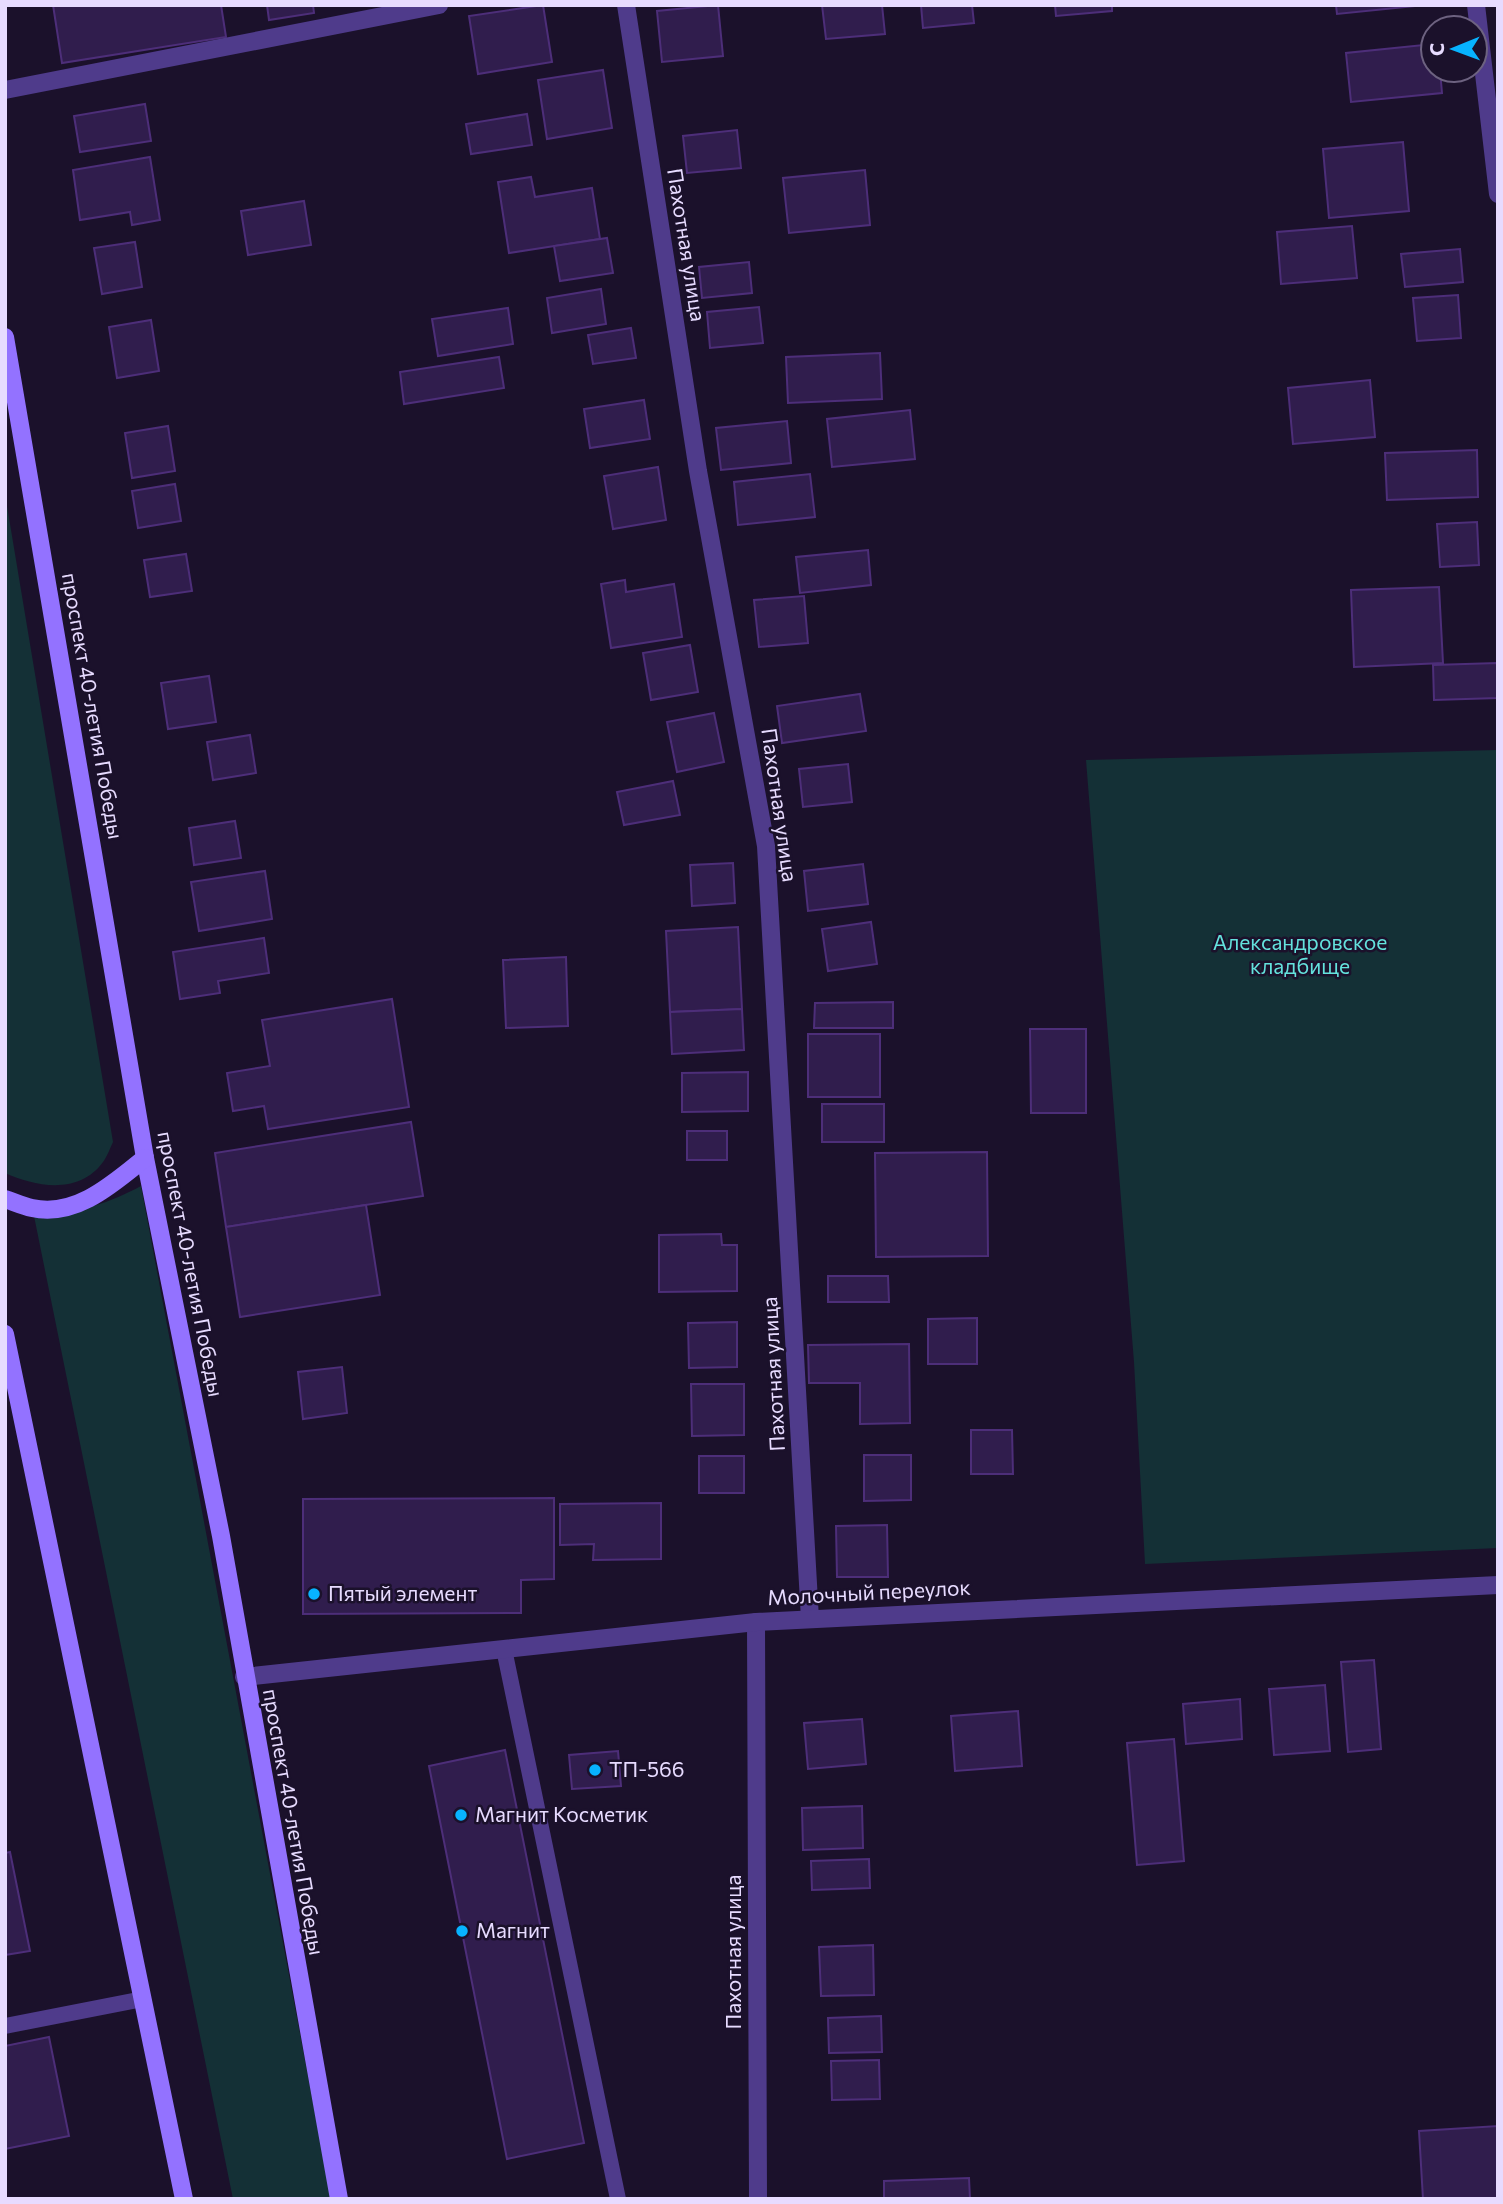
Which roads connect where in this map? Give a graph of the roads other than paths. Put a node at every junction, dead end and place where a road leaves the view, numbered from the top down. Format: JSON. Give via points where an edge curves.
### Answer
{"nodes":[{"id":1,"x":439,"y":5,"type":"edge"},
{"id":2,"x":626,"y":5,"type":"edge"},
{"id":3,"x":1476,"y":5,"type":"edge"},
{"id":4,"x":5,"y":90,"type":"edge"},
{"id":5,"x":1498,"y":194,"type":"edge"},
{"id":6,"x":5,"y":337,"type":"edge"},
{"id":7,"x":7,"y":356,"type":"edge"},
{"id":8,"x":145,"y":1158,"type":"junction"},
{"id":9,"x":5,"y":1199,"type":"edge"},
{"id":10,"x":5,"y":1334,"type":"edge"},
{"id":11,"x":1498,"y":1585,"type":"edge"},
{"id":12,"x":810,"y":1619,"type":"junction"},
{"id":13,"x":756,"y":1622,"type":"junction"},
{"id":14,"x":504,"y":1649,"type":"junction"},
{"id":15,"x":244,"y":1677,"type":"junction"},
{"id":16,"x":143,"y":1999,"type":"junction"},
{"id":17,"x":5,"y":2026,"type":"edge"},
{"id":18,"x":184,"y":2199,"type":"edge"},
{"id":19,"x":339,"y":2199,"type":"edge"},
{"id":20,"x":618,"y":2199,"type":"edge"},
{"id":21,"x":758,"y":2199,"type":"edge"}],
"edges":[{"from":1,"to":4,"type":"street"},
{"from":2,"to":12,"type":"street","name":"Пахотная улица","via":[[698,471],[766,846]]},
{"from":3,"to":5,"type":"street"},
{"from":6,"to":7,"type":"main road","name":"проспект 40-летия Победы"},
{"from":7,"to":8,"type":"main road","name":"проспект 40-летия Победы"},
{"from":8,"to":9,"type":"main road","via":[[104,1191],[56,1209],[34,1209]]},
{"from":8,"to":15,"type":"main road","name":"проспект 40-летия Победы"},
{"from":10,"to":16,"type":"main road"},
{"from":11,"to":12,"type":"street","name":"Молочный переулок"},
{"from":12,"to":13,"type":"street","name":"Молочный переулок"},
{"from":13,"to":14,"type":"street","name":"Молочный переулок"},
{"from":13,"to":21,"type":"street","name":"Пахотная улица"},
{"from":14,"to":15,"type":"street","name":"Молочный переулок"},
{"from":14,"to":20,"type":"lane"},
{"from":15,"to":19,"type":"main road","name":"проспект 40-летия Победы"},
{"from":16,"to":17,"type":"lane"},
{"from":16,"to":18,"type":"main road"}]}
